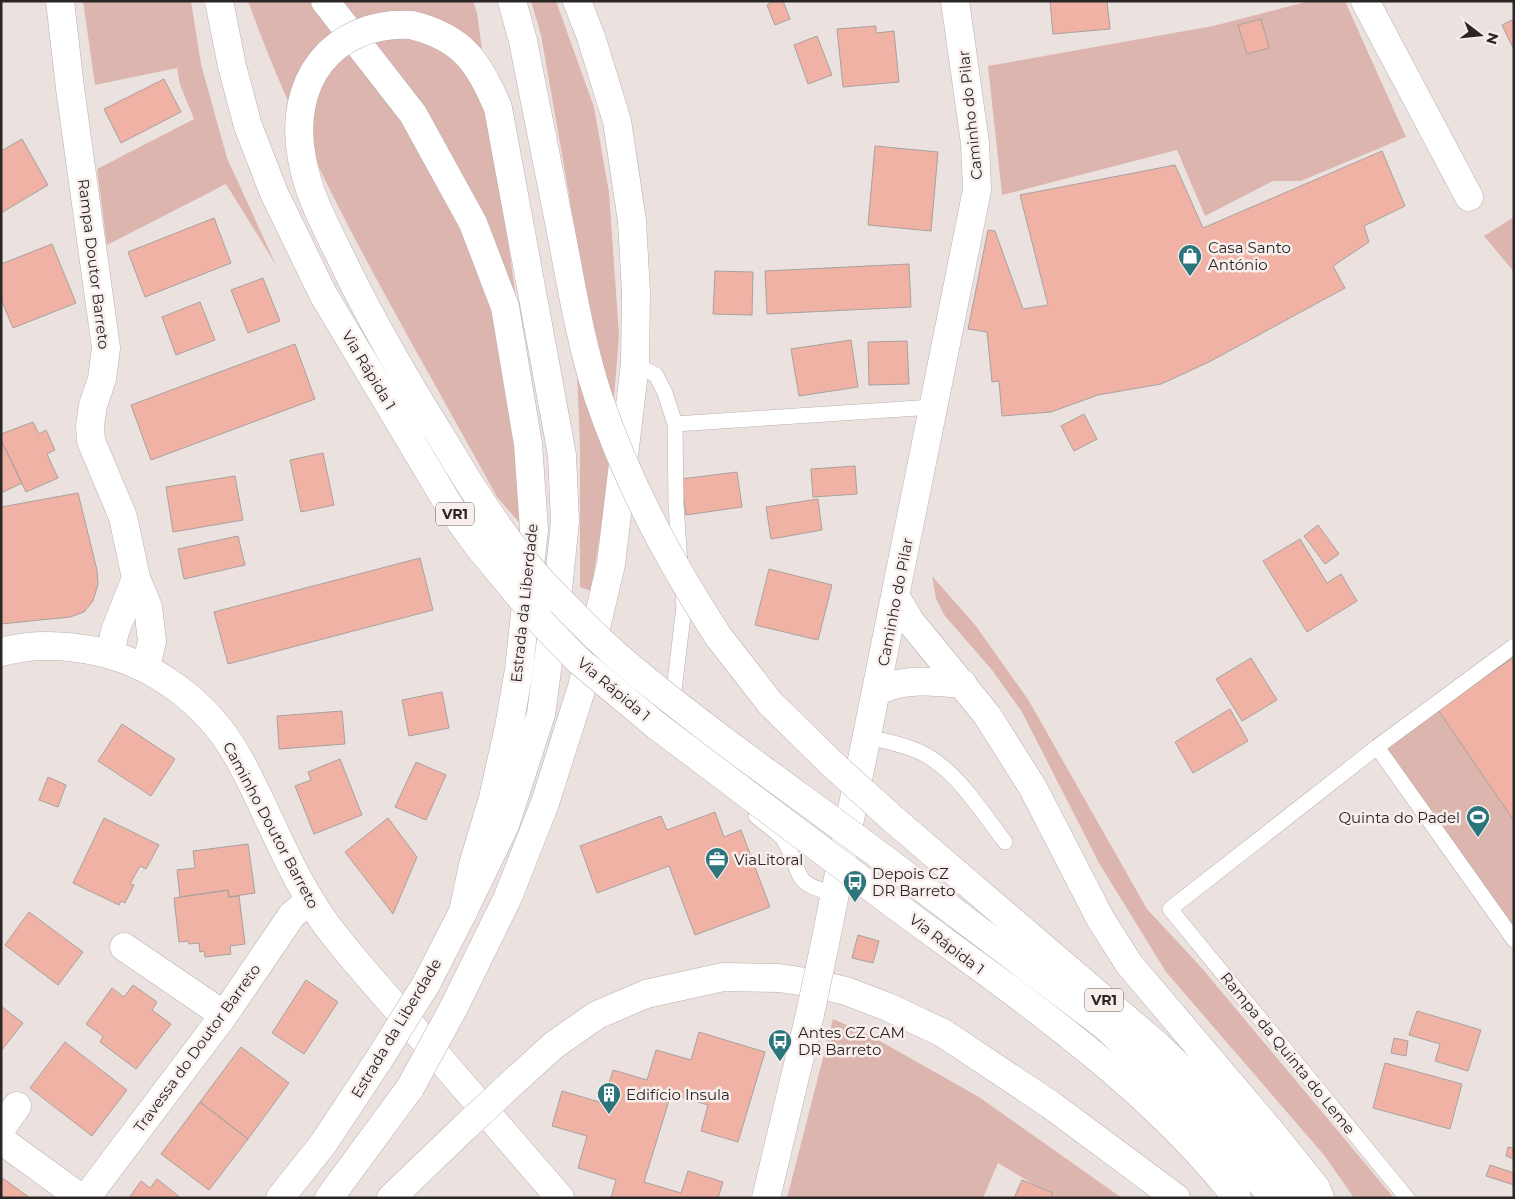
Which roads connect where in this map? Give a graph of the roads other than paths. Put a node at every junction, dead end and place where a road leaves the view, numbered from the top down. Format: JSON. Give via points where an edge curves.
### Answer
{"nodes":[{"id":1,"x":60,"y":1,"type":"edge"},
{"id":2,"x":219,"y":1,"type":"edge"},
{"id":3,"x":325,"y":1,"type":"edge"},
{"id":4,"x":512,"y":1,"type":"edge"},
{"id":5,"x":577,"y":1,"type":"edge"},
{"id":6,"x":955,"y":1,"type":"edge"},
{"id":7,"x":1365,"y":1,"type":"edge"},
{"id":8,"x":1469,"y":197,"type":"dead end"},
{"id":9,"x":635,"y":364,"type":"junction"},
{"id":10,"x":933,"y":407,"type":"junction"},
{"id":11,"x":675,"y":424,"type":"junction"},
{"id":12,"x":136,"y":578,"type":"junction"},
{"id":13,"x":896,"y":597,"type":"junction"},
{"id":14,"x":1514,"y":646,"type":"edge"},
{"id":15,"x":1,"y":652,"type":"edge"},
{"id":16,"x":110,"y":654,"type":"junction"},
{"id":17,"x":146,"y":668,"type":"junction"},
{"id":18,"x":963,"y":684,"type":"junction"},
{"id":19,"x":877,"y":691,"type":"junction"},
{"id":20,"x":867,"y":737,"type":"junction"},
{"id":21,"x":1377,"y":747,"type":"junction"},
{"id":22,"x":1005,"y":842,"type":"dead end"},
{"id":23,"x":836,"y":894,"type":"junction"},
{"id":24,"x":309,"y":901,"type":"junction"},
{"id":25,"x":463,"y":912,"type":"junction"},
{"id":26,"x":1514,"y":940,"type":"edge"},
{"id":27,"x":124,"y":947,"type":"dead end"},
{"id":28,"x":224,"y":1015,"type":"junction"},
{"id":29,"x":17,"y":1106,"type":"dead end"},
{"id":30,"x":1,"y":1129,"type":"edge"},
{"id":31,"x":1,"y":1140,"type":"edge"},
{"id":32,"x":81,"y":1198,"type":"edge"},
{"id":33,"x":86,"y":1198,"type":"edge"},
{"id":34,"x":280,"y":1198,"type":"edge"},
{"id":35,"x":328,"y":1198,"type":"edge"},
{"id":36,"x":391,"y":1198,"type":"edge"},
{"id":37,"x":560,"y":1198,"type":"edge"},
{"id":38,"x":766,"y":1198,"type":"edge"},
{"id":39,"x":1176,"y":1198,"type":"edge"},
{"id":40,"x":1237,"y":1198,"type":"edge"},
{"id":41,"x":1274,"y":1198,"type":"edge"},
{"id":42,"x":1298,"y":1198,"type":"edge"},
{"id":43,"x":1320,"y":1198,"type":"edge"},
{"id":44,"x":1407,"y":1198,"type":"edge"}],
"edges":[{"from":1,"to":12,"type":"main road","name":"Rampa Doutor Barreto","via":[[106,348],[102,379],[93,405],[91,441],[123,517]]},
{"from":2,"to":40,"type":"main road","name":"Via Rápida 1","number":"VR1","bridge":true,"via":[[248,126],[274,193],[324,294],[450,507],[536,616],[578,660],[657,726],[1116,1073],[1181,1134]]},
{"from":3,"to":25,"type":"main road","name":"Estrada da Liberdade","via":[[413,114],[473,223],[505,307],[528,444],[534,529],[519,670],[502,762]]},
{"from":4,"to":42,"type":"main road","number":"VR1","bridge":true,"via":[[523,41],[575,308],[598,395],[644,509],[691,595],[770,703],[893,818],[1158,1046],[1229,1115]]},
{"from":5,"to":9,"type":"main road","via":[[617,122],[632,221]]},
{"from":6,"to":10,"type":"main road","name":"Caminho do Pilar","via":[[975,143],[977,190]]},
{"from":7,"to":8,"type":"main road"},
{"from":9,"to":11,"type":"lane","via":[[656,375]]},
{"from":9,"to":35,"type":"main road","bridge":true,"via":[[611,564],[582,687],[545,803],[508,897],[410,1088]]},
{"from":10,"to":11,"type":"lane"},
{"from":10,"to":13,"type":"main road","name":"Caminho do Pilar"},
{"from":11,"to":23,"type":"lane","via":[[676,505],[684,607],[668,744],[785,840],[803,882]]},
{"from":12,"to":16,"type":"main road","via":[[114,631]]},
{"from":12,"to":17,"type":"main road","name":"Rampa Doutor Barreto","via":[[148,607],[152,641]]},
{"from":13,"to":18,"type":"main road","via":[[910,620]]},
{"from":13,"to":19,"type":"main road","name":"Caminho do Pilar"},
{"from":14,"to":21,"type":"lane"},
{"from":15,"to":16,"type":"main road","name":"Caminho Doutor Barreto","via":[[30,646],[61,646]]},
{"from":16,"to":17,"type":"main road","name":"Caminho Doutor Barreto"},
{"from":17,"to":24,"type":"main road","name":"Caminho Doutor Barreto","via":[[174,685],[221,732],[238,757]]},
{"from":18,"to":19,"type":"main road","via":[[931,681],[898,684]]},
{"from":18,"to":43,"type":"main road","via":[[988,715],[1033,788],[1101,920],[1129,964],[1272,1133],[1316,1188]]},
{"from":19,"to":20,"type":"main road","name":"Caminho do Pilar"},
{"from":20,"to":22,"type":"lane","via":[[921,752],[937,763],[970,796]]},
{"from":20,"to":23,"type":"main road","name":"Caminho do Pilar"},
{"from":21,"to":26,"type":"lane"},
{"from":21,"to":44,"type":"lane","name":"Rampa da Quinta do Leme","via":[[1170,909]]},
{"from":23,"to":38,"type":"main road","name":"Caminho do Pilar","bridge":true},
{"from":24,"to":28,"type":"main road","name":"Travessa do Doutor Barreto","via":[[292,915]]},
{"from":24,"to":37,"type":"main road","name":"Caminho Doutor Barreto"},
{"from":25,"to":34,"type":"main road","name":"Estrada da Liberdade","bridge":true,"via":[[426,984],[378,1061],[323,1144]]},
{"from":25,"to":41,"type":"main road","bridge":true,"via":[[505,825],[541,714],[558,590],[564,521],[562,455],[498,108],[488,82],[457,44],[435,31],[392,24],[373,27],[339,44],[325,56],[308,82],[302,97],[299,136],[308,185],[362,299],[412,390],[476,494],[511,542],[544,584],[614,653],[680,707],[1104,1026],[1209,1124]]},
{"from":27,"to":28,"type":"main road"},
{"from":28,"to":33,"type":"main road","name":"Travessa do Doutor Barreto"},
{"from":29,"to":30,"type":"main road"},
{"from":31,"to":32,"type":"main road"},
{"from":36,"to":39,"type":"main road","bridge":true,"via":[[554,1045],[597,1015],[646,994],[723,977],[779,978],[813,983],[846,990],[888,1006],[943,1033],[1051,1105]]}]}
